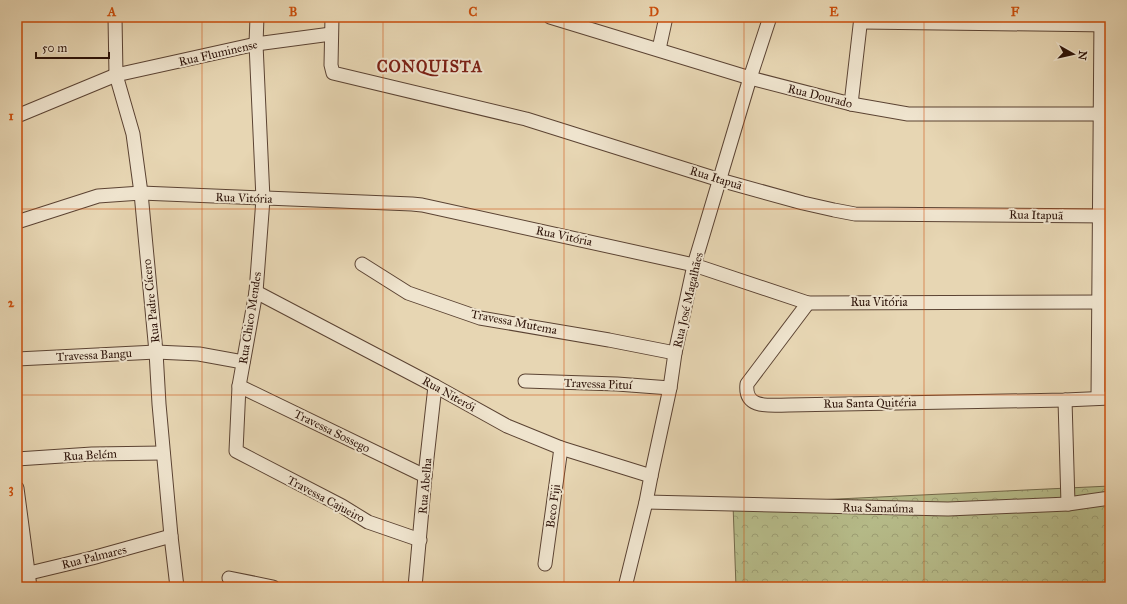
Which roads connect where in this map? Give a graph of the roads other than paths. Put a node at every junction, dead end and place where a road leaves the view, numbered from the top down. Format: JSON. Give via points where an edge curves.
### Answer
{"nodes":[{"id":1,"x":115,"y":17,"type":"edge"},
{"id":2,"x":257,"y":17,"type":"edge"},
{"id":3,"x":332,"y":17,"type":"edge"},
{"id":4,"x":550,"y":17,"type":"edge"},
{"id":5,"x":666,"y":17,"type":"edge"},
{"id":6,"x":770,"y":17,"type":"edge"},
{"id":7,"x":572,"y":20,"type":"edge"},
{"id":8,"x":861,"y":20,"type":"edge"},
{"id":9,"x":1104,"y":22,"type":"edge"},
{"id":10,"x":331,"y":34,"type":"junction"},
{"id":11,"x":256,"y":44,"type":"junction"},
{"id":12,"x":659,"y":49,"type":"junction"},
{"id":13,"x":116,"y":75,"type":"junction"},
{"id":14,"x":750,"y":78,"type":"junction"},
{"id":15,"x":851,"y":104,"type":"junction"},
{"id":16,"x":1100,"y":114,"type":"junction"},
{"id":17,"x":17,"y":116,"type":"edge"},
{"id":18,"x":720,"y":180,"type":"junction"},
{"id":19,"x":141,"y":193,"type":"junction"},
{"id":20,"x":263,"y":199,"type":"junction"},
{"id":21,"x":1105,"y":216,"type":"edge"},
{"id":22,"x":17,"y":222,"type":"edge"},
{"id":23,"x":362,"y":264,"type":"dead end"},
{"id":24,"x":694,"y":265,"type":"junction"},
{"id":25,"x":256,"y":292,"type":"junction"},
{"id":26,"x":1105,"y":302,"type":"edge"},
{"id":27,"x":808,"y":303,"type":"junction"},
{"id":28,"x":156,"y":352,"type":"junction"},
{"id":29,"x":675,"y":353,"type":"junction"},
{"id":30,"x":17,"y":359,"type":"edge"},
{"id":31,"x":243,"y":362,"type":"junction"},
{"id":32,"x":525,"y":381,"type":"dead end"},
{"id":33,"x":238,"y":386,"type":"junction"},
{"id":34,"x":435,"y":386,"type":"junction"},
{"id":35,"x":670,"y":388,"type":"junction"},
{"id":36,"x":1104,"y":398,"type":"edge"},
{"id":37,"x":1065,"y":400,"type":"junction"},
{"id":38,"x":561,"y":448,"type":"junction"},
{"id":39,"x":236,"y":451,"type":"joint"},
{"id":40,"x":164,"y":453,"type":"junction"},
{"id":41,"x":17,"y":459,"type":"edge"},
{"id":42,"x":425,"y":476,"type":"junction"},
{"id":43,"x":651,"y":476,"type":"junction"},
{"id":44,"x":17,"y":488,"type":"edge"},
{"id":45,"x":1110,"y":498,"type":"edge"},
{"id":46,"x":646,"y":502,"type":"junction"},
{"id":47,"x":1068,"y":504,"type":"junction"},
{"id":48,"x":171,"y":536,"type":"junction"},
{"id":49,"x":420,"y":540,"type":"junction"},
{"id":50,"x":545,"y":564,"type":"dead end"},
{"id":51,"x":23,"y":574,"type":"edge"},
{"id":52,"x":229,"y":578,"type":"dead end"},
{"id":53,"x":30,"y":587,"type":"edge"},
{"id":54,"x":177,"y":587,"type":"edge"},
{"id":55,"x":273,"y":587,"type":"edge"},
{"id":56,"x":415,"y":587,"type":"edge"},
{"id":57,"x":625,"y":587,"type":"edge"}],
"edges":[{"from":1,"to":13,"type":"street","name":"Rua Padre Cícero"},
{"from":2,"to":11,"type":"street","name":"Rua Chico Mendes"},
{"from":3,"to":10,"type":"street"},
{"from":4,"to":7,"type":"street","name":"Rua Dourado"},
{"from":5,"to":12,"type":"street"},
{"from":6,"to":14,"type":"street","name":"Rua José Magalhães"},
{"from":7,"to":12,"type":"street","name":"Rua Dourado"},
{"from":8,"to":9,"type":"street"},
{"from":8,"to":15,"type":"street"},
{"from":9,"to":16,"type":"street"},
{"from":10,"to":11,"type":"street","name":"Rua Fluminense"},
{"from":10,"to":18,"type":"street","name":"Rua Itapuã","via":[[333,72],[526,118]]},
{"from":11,"to":13,"type":"street","name":"Rua Fluminense"},
{"from":11,"to":20,"type":"street","name":"Rua Chico Mendes"},
{"from":12,"to":14,"type":"street","name":"Rua Dourado"},
{"from":13,"to":17,"type":"street","name":"Rua Fluminense"},
{"from":13,"to":19,"type":"street","name":"Rua Padre Cícero","via":[[134,134]]},
{"from":14,"to":15,"type":"street","name":"Rua Dourado"},
{"from":14,"to":18,"type":"street","name":"Rua José Magalhães"},
{"from":15,"to":16,"type":"street","name":"Rua Dourado","via":[[908,114]]},
{"from":16,"to":21,"type":"street"},
{"from":18,"to":21,"type":"street","name":"Rua Itapuã","via":[[803,203],[855,214]]},
{"from":18,"to":24,"type":"street","name":"Rua José Magalhães"},
{"from":19,"to":20,"type":"street","name":"Rua Vitória"},
{"from":19,"to":22,"type":"street","name":"Rua Vitória","via":[[98,196]]},
{"from":19,"to":28,"type":"street","name":"Rua Padre Cícero"},
{"from":20,"to":24,"type":"street","name":"Rua Vitória","via":[[422,205]]},
{"from":20,"to":25,"type":"street","name":"Rua Chico Mendes"},
{"from":21,"to":26,"type":"street"},
{"from":23,"to":29,"type":"street","name":"Travessa Mutema","via":[[408,294],[480,318]]},
{"from":24,"to":27,"type":"street","name":"Rua Vitória"},
{"from":24,"to":29,"type":"street","name":"Rua José Magalhães"},
{"from":25,"to":31,"type":"street","name":"Rua Chico Mendes"},
{"from":25,"to":34,"type":"street","name":"Rua Niterói"},
{"from":26,"to":27,"type":"street","name":"Rua Vitória"},
{"from":26,"to":36,"type":"street"},
{"from":27,"to":37,"type":"street","name":"Rua Santa Quitéria","via":[[747,384],[749,400],[763,404],[789,405]]},
{"from":28,"to":30,"type":"street","name":"Travessa Bangu"},
{"from":28,"to":31,"type":"street","name":"Travessa Bangu","via":[[199,354]]},
{"from":28,"to":40,"type":"street","name":"Rua Padre Cícero"},
{"from":29,"to":35,"type":"street","name":"Rua José Magalhães"},
{"from":31,"to":33,"type":"street","name":"Rua Chico Mendes"},
{"from":32,"to":35,"type":"street","name":"Travessa Pituí"},
{"from":33,"to":39,"type":"street","name":"Rua Chico Mendes"},
{"from":33,"to":42,"type":"street","name":"Travessa Sossego"},
{"from":34,"to":38,"type":"street","name":"Rua Niterói","via":[[507,426]]},
{"from":34,"to":42,"type":"street","name":"Rua Abelha"},
{"from":35,"to":43,"type":"street","name":"Rua José Magalhães"},
{"from":36,"to":37,"type":"street","name":"Rua Santa Quitéria"},
{"from":37,"to":47,"type":"street"},
{"from":38,"to":43,"type":"street","name":"Rua Niterói"},
{"from":38,"to":50,"type":"street","name":"Beco Fiji"},
{"from":39,"to":49,"type":"street","name":"Travessa Cajueiro","via":[[368,522]]},
{"from":40,"to":41,"type":"street","name":"Rua Belém"},
{"from":40,"to":48,"type":"street","name":"Rua Padre Cícero"},
{"from":42,"to":49,"type":"street","name":"Rua Abelha"},
{"from":43,"to":46,"type":"street","name":"Rua José Magalhães"},
{"from":44,"to":51,"type":"street"},
{"from":45,"to":47,"type":"street","name":"Rua Samaúma"},
{"from":46,"to":47,"type":"street","name":"Rua Samaúma","via":[[948,510]]},
{"from":46,"to":57,"type":"street","name":"Rua José Magalhães"},
{"from":48,"to":51,"type":"street","name":"Rua Palmares"},
{"from":48,"to":54,"type":"street","name":"Rua Padre Cícero"},
{"from":49,"to":56,"type":"street","name":"Rua Abelha"},
{"from":51,"to":53,"type":"street"},
{"from":52,"to":55,"type":"street"}]}
